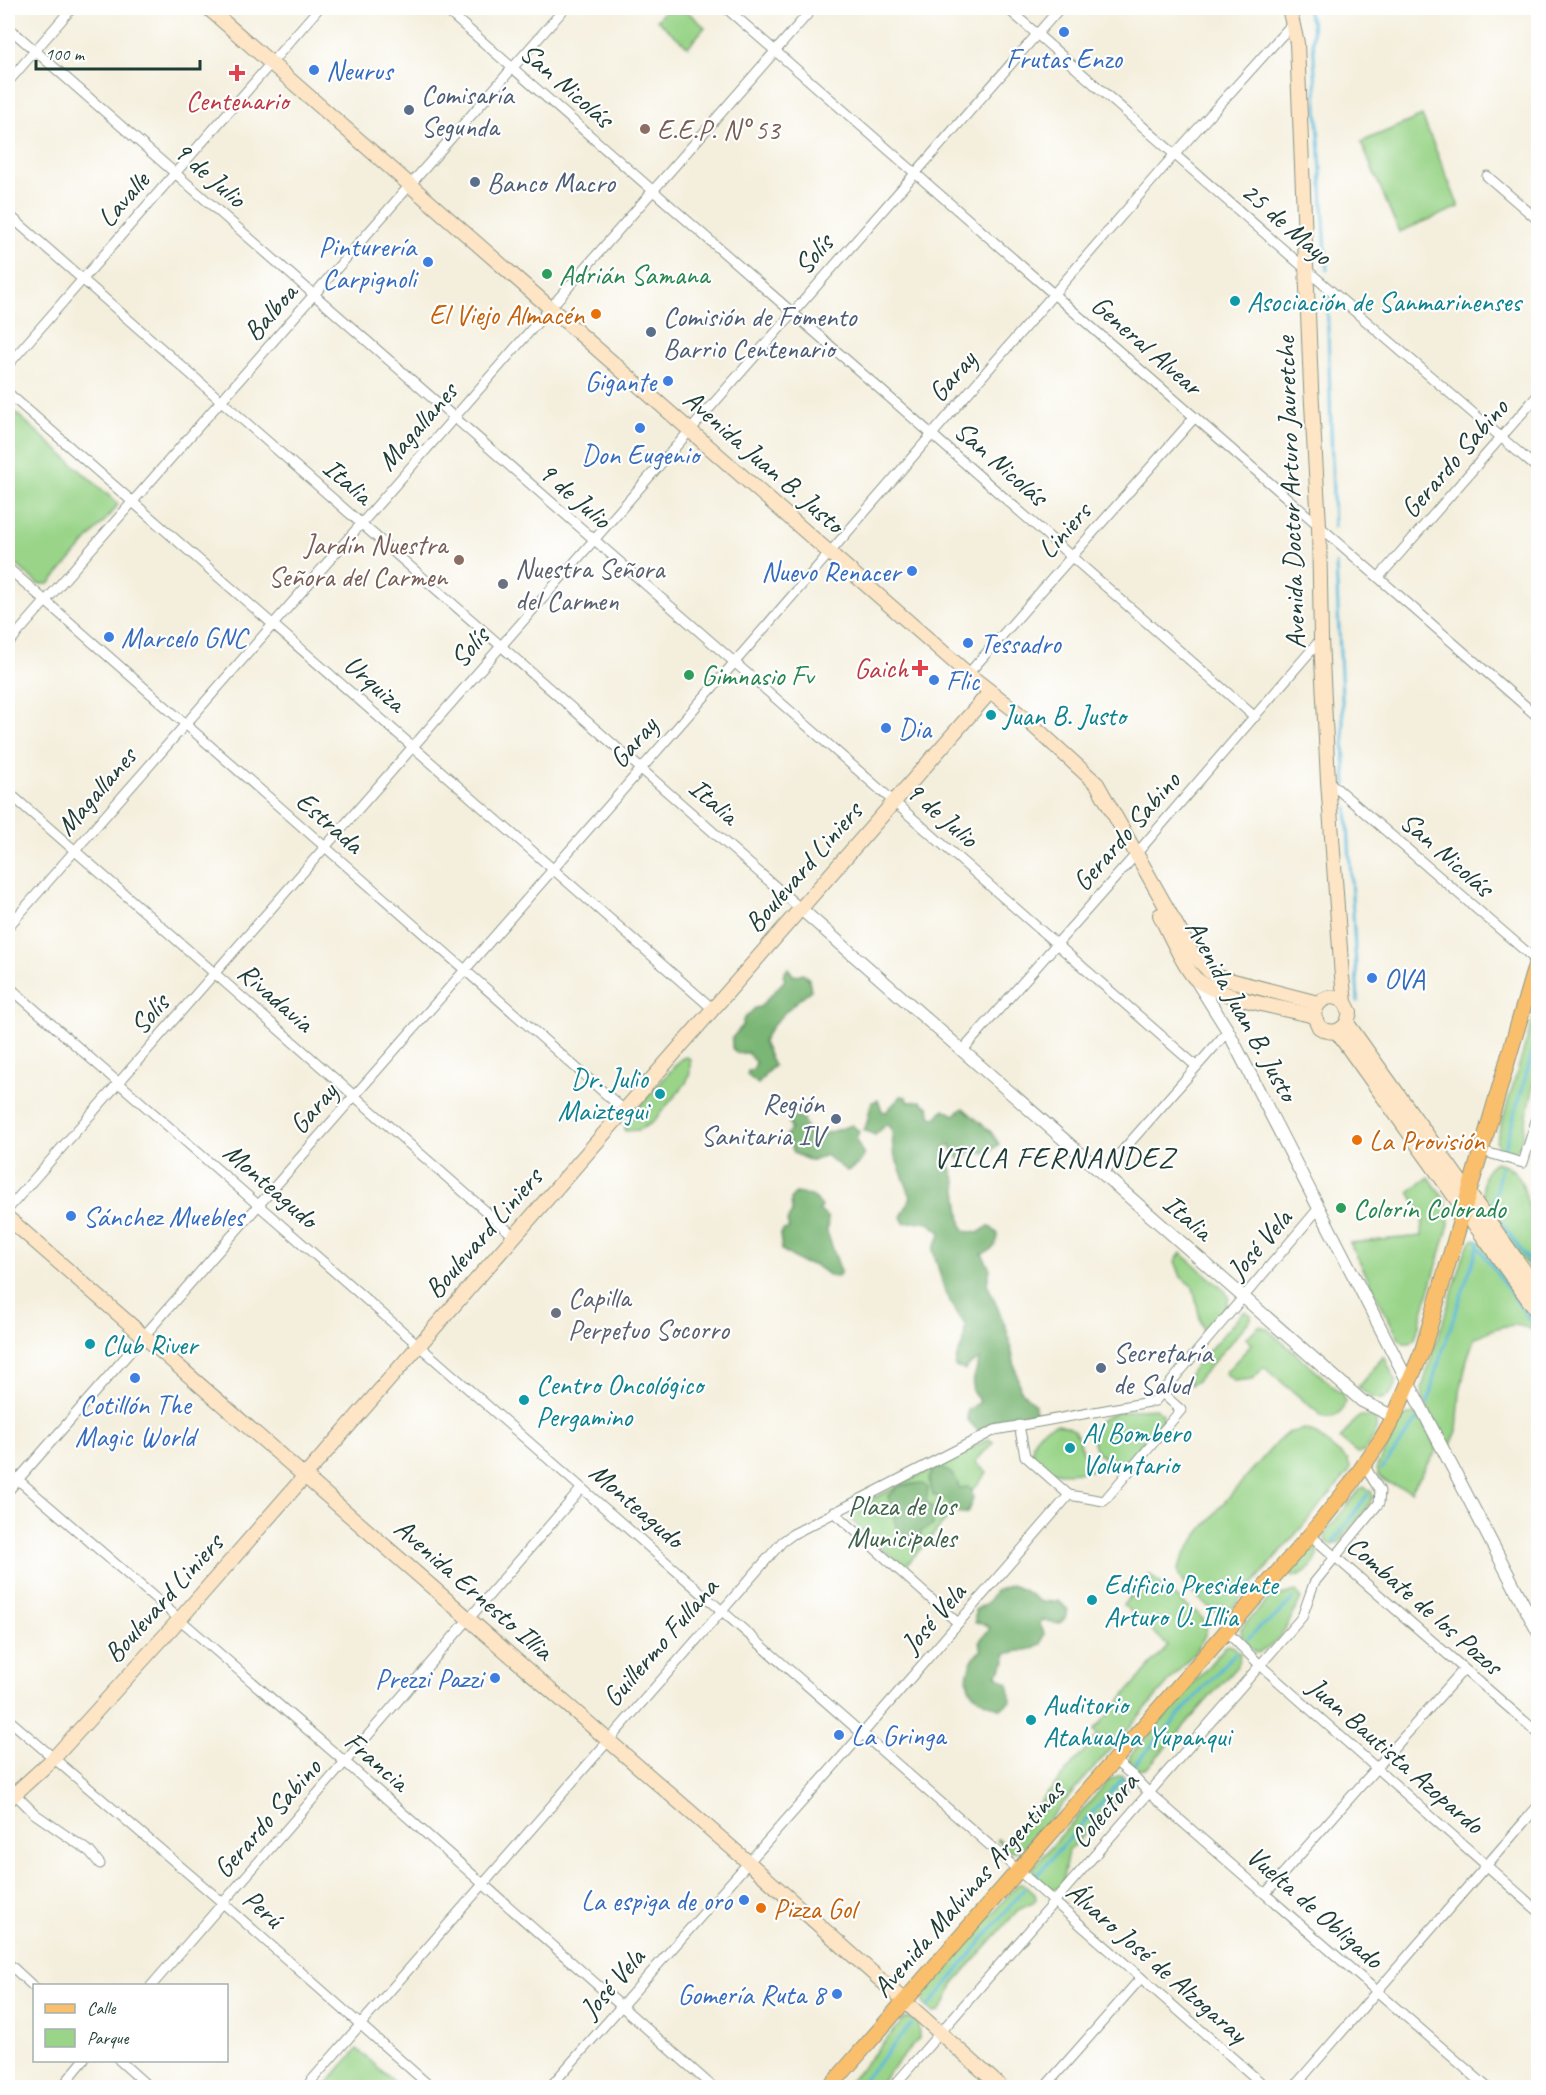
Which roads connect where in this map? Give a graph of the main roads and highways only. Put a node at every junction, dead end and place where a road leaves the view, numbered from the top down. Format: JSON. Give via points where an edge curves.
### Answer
{"nodes":[{"id":1,"x":208,"y":8,"type":"edge"},
{"id":2,"x":1289,"y":8,"type":"edge"},
{"id":3,"x":990,"y":692,"type":"junction"},
{"id":4,"x":1133,"y":857,"type":"junction"},
{"id":5,"x":1538,"y":959,"type":"edge"},
{"id":6,"x":1342,"y":977,"type":"junction"},
{"id":7,"x":1331,"y":997,"type":"junction"},
{"id":8,"x":1345,"y":1002,"type":"junction"},
{"id":9,"x":1316,"y":1009,"type":"junction"},
{"id":10,"x":1342,"y":1028,"type":"junction"},
{"id":11,"x":1469,"y":1194,"type":"junction"},
{"id":12,"x":1464,"y":1212,"type":"junction"},
{"id":13,"x":8,"y":1218,"type":"edge"},
{"id":14,"x":1539,"y":1290,"type":"edge"},
{"id":15,"x":1539,"y":1313,"type":"edge"},
{"id":16,"x":305,"y":1475,"type":"junction"},
{"id":17,"x":11,"y":1797,"type":"edge"},
{"id":18,"x":904,"y":2002,"type":"junction"},
{"id":19,"x":829,"y":2088,"type":"edge"},
{"id":20,"x":1002,"y":2088,"type":"edge"}],
"edges":[{"from":1,"to":3,"type":"main road","name":"Avenida Juan B. Justo"},
{"from":2,"to":6,"type":"main road","name":"Avenida Doctor Arturo Jauretche","via":[[1297,43],[1321,639]]},
{"from":3,"to":4,"type":"main road","name":"Avenida Juan B. Justo","via":[[1091,789]]},
{"from":3,"to":16,"type":"main road","name":"Boulevard Liniers"},
{"from":4,"to":9,"type":"main road","name":"Avenida Juan B. Justo","via":[[1192,953],[1209,971]]},
{"from":4,"to":9,"type":"main road","name":"Avenida Juan B. Justo","via":[[1195,978],[1230,995]]},
{"from":5,"to":11,"type":"main road","name":"Avenida Malvinas Argentinas"},
{"from":6,"to":7,"type":"main road"},
{"from":6,"to":8,"type":"main road","name":"Avenida Doctor Arturo Jauretche"},
{"from":7,"to":8,"type":"main road"},
{"from":7,"to":9,"type":"main road","via":[[1322,999]]},
{"from":8,"to":10,"type":"main road","name":"Avenida Doctor Arturo Jauretche","via":[[1350,1012]]},
{"from":9,"to":10,"type":"main road","name":"Avenida Doctor Arturo Jauretche","via":[[1319,1027],[1330,1032]]},
{"from":10,"to":11,"type":"main road","name":"Avenida Doctor Arturo Jauretche"},
{"from":10,"to":12,"type":"main road","name":"Avenida Doctor Arturo Jauretche"},
{"from":11,"to":12,"type":"main road","name":"Avenida Malvinas Argentinas"},
{"from":11,"to":14,"type":"main road","name":"Avenida Doctor Arturo Jauretche"},
{"from":12,"to":15,"type":"main road","name":"Avenida Doctor Arturo Jauretche"},
{"from":12,"to":18,"type":"main road","name":"Avenida Malvinas Argentinas","via":[[1422,1352],[1394,1417],[1364,1465],[1310,1535]]},
{"from":13,"to":16,"type":"main road","name":"Avenida Ernesto Illia"},
{"from":16,"to":17,"type":"main road","name":"Boulevard Liniers","via":[[53,1759]]},
{"from":16,"to":18,"type":"main road","name":"Avenida Ernesto Illia"},
{"from":18,"to":19,"type":"main road","name":"Avenida Malvinas Argentinas"},
{"from":18,"to":20,"type":"main road","name":"Avenida Ernesto Illia"}]}
